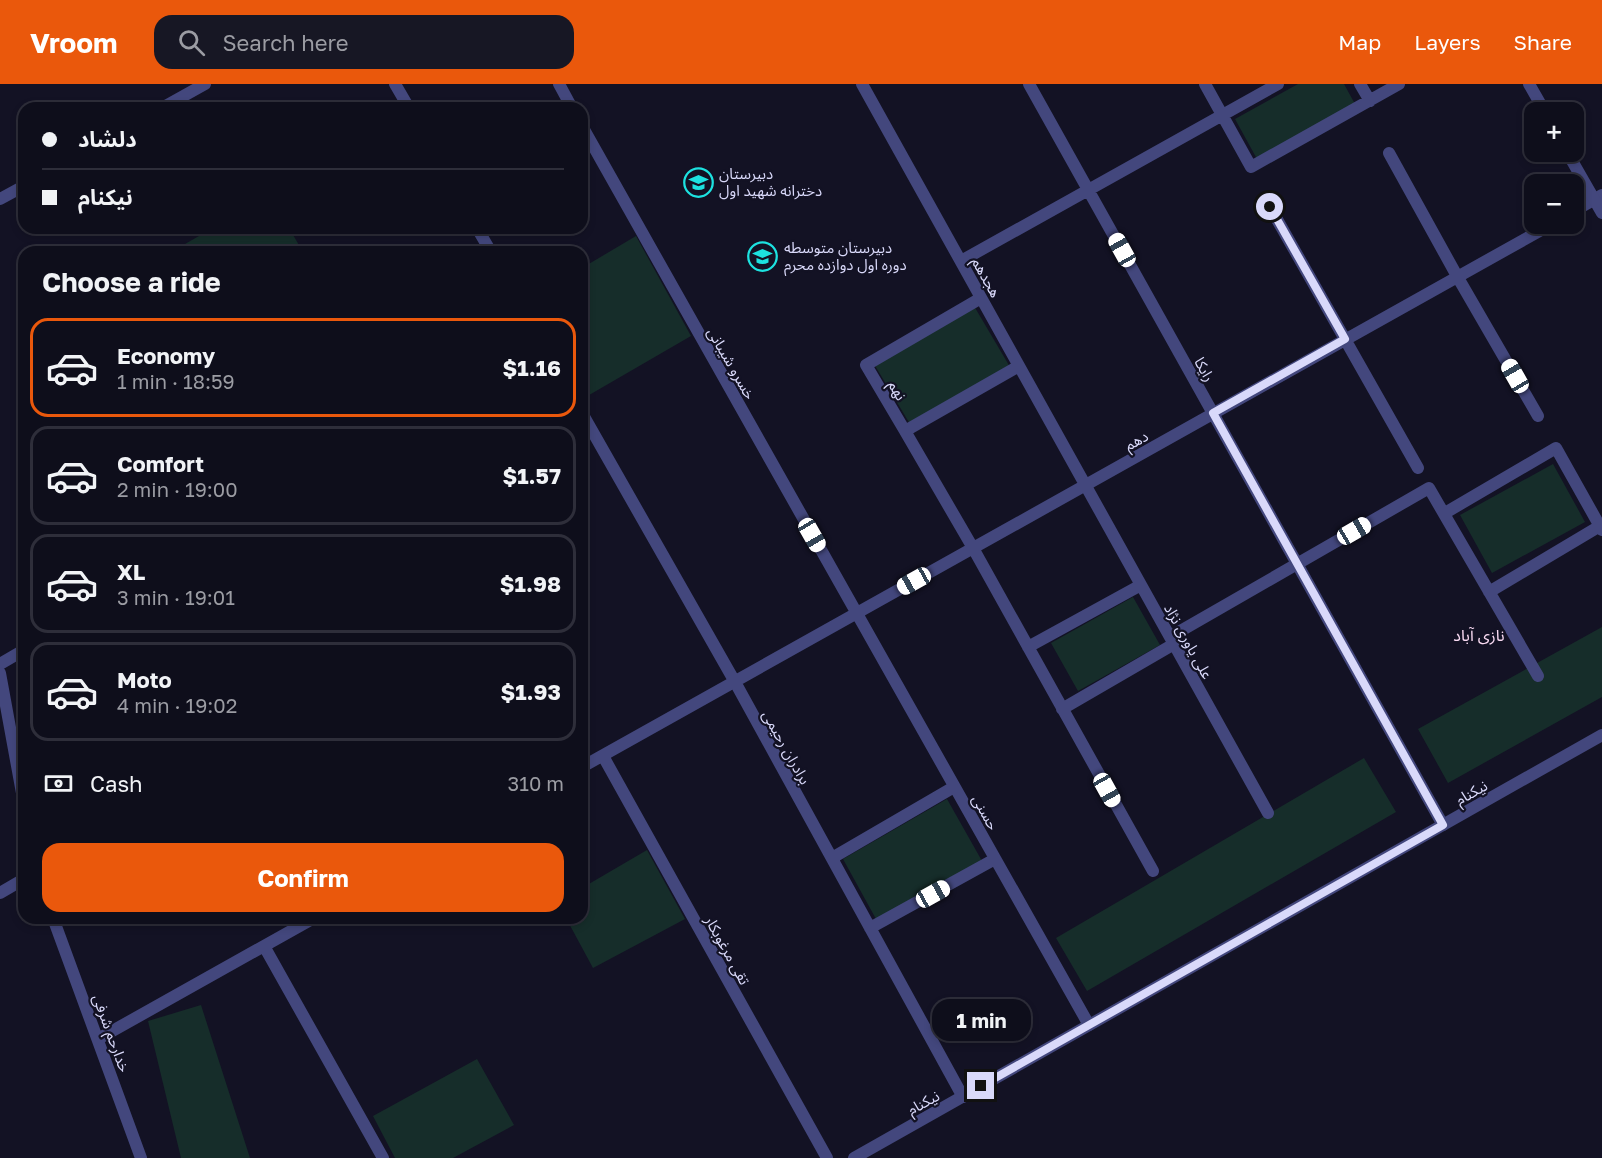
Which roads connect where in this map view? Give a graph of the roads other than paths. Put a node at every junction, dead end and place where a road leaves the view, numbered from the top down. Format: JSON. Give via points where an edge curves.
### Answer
{"nodes":[{"id":1,"x":205,"y":84,"type":"edge"},
{"id":2,"x":395,"y":84,"type":"edge"},
{"id":3,"x":559,"y":84,"type":"edge"},
{"id":4,"x":862,"y":84,"type":"edge"},
{"id":5,"x":1029,"y":84,"type":"edge"},
{"id":6,"x":1205,"y":84,"type":"edge"},
{"id":7,"x":1278,"y":84,"type":"edge"},
{"id":8,"x":1360,"y":84,"type":"edge"},
{"id":9,"x":1399,"y":84,"type":"edge"},
{"id":10,"x":1529,"y":84,"type":"edge"},
{"id":11,"x":1370,"y":101,"type":"junction"},
{"id":12,"x":173,"y":102,"type":"edge"},
{"id":13,"x":406,"y":102,"type":"edge"},
{"id":14,"x":569,"y":102,"type":"edge"},
{"id":15,"x":1539,"y":102,"type":"edge"},
{"id":16,"x":1223,"y":115,"type":"junction"},
{"id":17,"x":588,"y":137,"type":"edge"},
{"id":18,"x":1389,"y":153,"type":"dead end"},
{"id":19,"x":1574,"y":162,"type":"edge"},
{"id":20,"x":18,"y":189,"type":"edge"},
{"id":21,"x":1088,"y":189,"type":"junction"},
{"id":22,"x":1598,"y":197,"type":"edge"},
{"id":23,"x":0,"y":199,"type":"edge"},
{"id":24,"x":1584,"y":205,"type":"edge"},
{"id":25,"x":1270,"y":207,"type":"dead end"},
{"id":26,"x":1602,"y":213,"type":"edge"},
{"id":27,"x":1534,"y":234,"type":"edge"},
{"id":28,"x":961,"y":261,"type":"junction"},
{"id":29,"x":1457,"y":276,"type":"junction"},
{"id":30,"x":981,"y":298,"type":"junction"},
{"id":31,"x":1345,"y":339,"type":"junction"},
{"id":32,"x":1019,"y":366,"type":"junction"},
{"id":33,"x":1213,"y":413,"type":"junction"},
{"id":34,"x":1538,"y":416,"type":"dead end"},
{"id":35,"x":588,"y":424,"type":"edge"},
{"id":36,"x":905,"y":432,"type":"junction"},
{"id":37,"x":1418,"y":468,"type":"dead end"},
{"id":38,"x":1085,"y":485,"type":"junction"},
{"id":39,"x":1444,"y":513,"type":"junction"},
{"id":40,"x":1601,"y":528,"type":"edge"},
{"id":41,"x":973,"y":548,"type":"junction"},
{"id":42,"x":1297,"y":564,"type":"junction"},
{"id":43,"x":1141,"y":585,"type":"junction"},
{"id":44,"x":1489,"y":592,"type":"junction"},
{"id":45,"x":856,"y":613,"type":"junction"},
{"id":46,"x":1172,"y":641,"type":"junction"},
{"id":47,"x":1028,"y":647,"type":"junction"},
{"id":48,"x":18,"y":654,"type":"edge"},
{"id":49,"x":0,"y":664,"type":"edge"},
{"id":50,"x":0,"y":673,"type":"edge"},
{"id":51,"x":1538,"y":676,"type":"dead end"},
{"id":52,"x":735,"y":682,"type":"junction"},
{"id":53,"x":1062,"y":709,"type":"junction"},
{"id":54,"x":1602,"y":735,"type":"edge"},
{"id":55,"x":603,"y":756,"type":"junction"},
{"id":56,"x":588,"y":764,"type":"edge"},
{"id":57,"x":18,"y":771,"type":"edge"},
{"id":58,"x":954,"y":787,"type":"junction"},
{"id":59,"x":1268,"y":813,"type":"dead end"},
{"id":60,"x":1443,"y":825,"type":"junction"},
{"id":61,"x":832,"y":858,"type":"junction"},
{"id":62,"x":995,"y":859,"type":"junction"},
{"id":63,"x":1153,"y":871,"type":"dead end"},
{"id":64,"x":18,"y":882,"type":"edge"},
{"id":65,"x":0,"y":893,"type":"edge"},
{"id":66,"x":55,"y":924,"type":"edge"},
{"id":67,"x":303,"y":924,"type":"edge"},
{"id":68,"x":870,"y":928,"type":"junction"},
{"id":69,"x":264,"y":946,"type":"junction"},
{"id":70,"x":1089,"y":1025,"type":"junction"},
{"id":71,"x":98,"y":1039,"type":"junction"},
{"id":72,"x":963,"y":1097,"type":"junction"},
{"id":73,"x":141,"y":1158,"type":"edge"},
{"id":74,"x":383,"y":1158,"type":"edge"},
{"id":75,"x":827,"y":1158,"type":"edge"},
{"id":76,"x":854,"y":1158,"type":"edge"}],
"edges":[{"from":1,"to":12,"type":"street"},
{"from":2,"to":13,"type":"street"},
{"from":3,"to":14,"type":"street"},
{"from":4,"to":28,"type":"street","name":"هجدهم"},
{"from":5,"to":21,"type":"street","name":"رایکا"},
{"from":6,"to":16,"type":"street"},
{"from":7,"to":16,"type":"street"},
{"from":8,"to":11,"type":"street"},
{"from":9,"to":11,"type":"street"},
{"from":10,"to":15,"type":"street"},
{"from":11,"to":16,"type":"street","via":[[1251,167]]},
{"from":16,"to":21,"type":"street"},
{"from":17,"to":45,"type":"street","name":"خسرو شیبانی"},
{"from":18,"to":29,"type":"street"},
{"from":19,"to":22,"type":"street"},
{"from":20,"to":23,"type":"street"},
{"from":21,"to":28,"type":"street"},
{"from":21,"to":33,"type":"street","name":"رایکا"},
{"from":22,"to":24,"type":"street"},
{"from":22,"to":26,"type":"street"},
{"from":25,"to":31,"type":"street"},
{"from":27,"to":29,"type":"street","name":"دهم"},
{"from":28,"to":30,"type":"street","name":"هجدهم"},
{"from":29,"to":31,"type":"street","name":"دهم"},
{"from":29,"to":34,"type":"street"},
{"from":30,"to":32,"type":"street","name":"هجدهم"},
{"from":30,"to":36,"type":"street","name":"نهم","via":[[866,365]]},
{"from":31,"to":33,"type":"street","name":"دهم"},
{"from":31,"to":37,"type":"street"},
{"from":32,"to":36,"type":"street"},
{"from":32,"to":38,"type":"street","name":"هجدهم"},
{"from":33,"to":38,"type":"street","name":"دهم"},
{"from":33,"to":42,"type":"street","name":"رایکا"},
{"from":35,"to":52,"type":"street","name":"برادران رحیمی"},
{"from":36,"to":41,"type":"street"},
{"from":38,"to":41,"type":"street","name":"دهم"},
{"from":38,"to":43,"type":"street","name":"علی یاوری نژاد"},
{"from":39,"to":40,"type":"street","via":[[1557,448]]},
{"from":39,"to":42,"type":"street","via":[[1429,488]]},
{"from":39,"to":44,"type":"street"},
{"from":40,"to":44,"type":"street"},
{"from":41,"to":45,"type":"street","name":"دهم"},
{"from":41,"to":47,"type":"street"},
{"from":42,"to":46,"type":"street"},
{"from":42,"to":60,"type":"street","name":"رایکا"},
{"from":43,"to":46,"type":"street","name":"علی یاوری نژاد"},
{"from":43,"to":47,"type":"street"},
{"from":44,"to":51,"type":"street"},
{"from":45,"to":52,"type":"street","name":"دهم"},
{"from":45,"to":58,"type":"street","name":"حسنی"},
{"from":46,"to":53,"type":"street"},
{"from":46,"to":59,"type":"street","name":"علی یاوری نژاد"},
{"from":47,"to":53,"type":"street"},
{"from":48,"to":49,"type":"street"},
{"from":50,"to":57,"type":"street"},
{"from":52,"to":55,"type":"street","name":"دهم"},
{"from":52,"to":61,"type":"street","name":"برادران رحیمی"},
{"from":53,"to":63,"type":"street"},
{"from":54,"to":60,"type":"street","name":"نیکنام"},
{"from":55,"to":56,"type":"street","name":"دهم"},
{"from":55,"to":75,"type":"street","name":"تقی مرغوبکار"},
{"from":58,"to":61,"type":"street"},
{"from":58,"to":62,"type":"street","name":"حسنی"},
{"from":60,"to":70,"type":"street","name":"نیکنام"},
{"from":61,"to":68,"type":"street","name":"برادران رحیمی"},
{"from":62,"to":68,"type":"street"},
{"from":62,"to":70,"type":"street","name":"حسنی"},
{"from":64,"to":65,"type":"street"},
{"from":66,"to":71,"type":"street","name":"خدارحم شرفی"},
{"from":67,"to":69,"type":"street"},
{"from":68,"to":72,"type":"street","name":"برادران رحیمی"},
{"from":69,"to":71,"type":"street"},
{"from":69,"to":74,"type":"street"},
{"from":70,"to":72,"type":"street","name":"نیکنام"},
{"from":71,"to":73,"type":"street","name":"خدارحم شرفی"},
{"from":72,"to":76,"type":"street","name":"نیکنام"}]}
